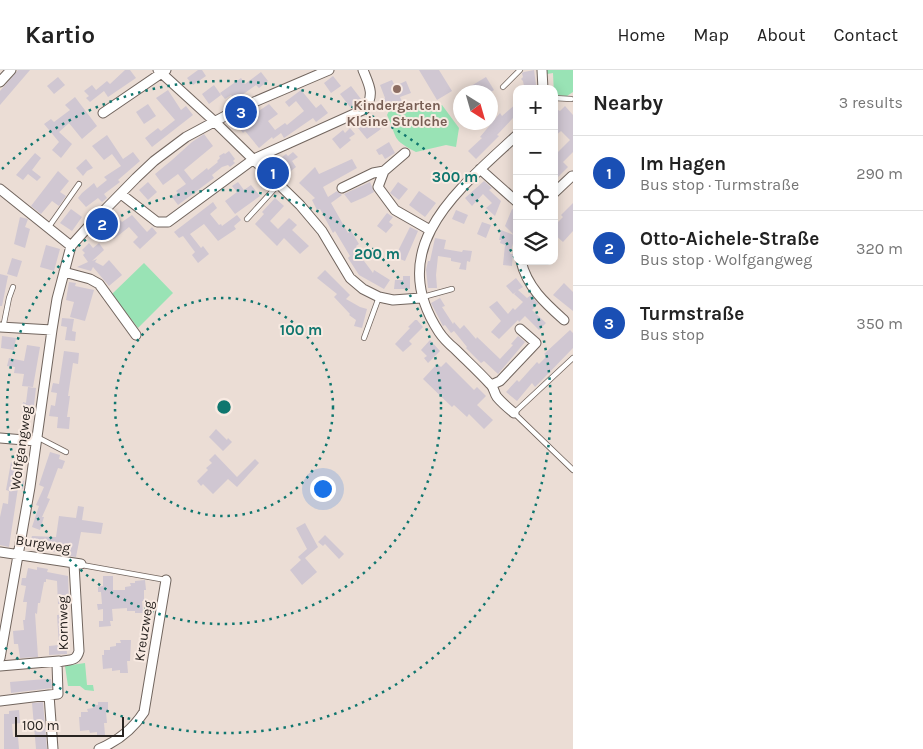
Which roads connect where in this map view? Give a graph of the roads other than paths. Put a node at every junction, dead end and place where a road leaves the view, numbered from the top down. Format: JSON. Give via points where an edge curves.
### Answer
{"nodes":[{"id":1,"x":11,"y":70,"type":"edge"},
{"id":2,"x":329,"y":70,"type":"edge"},
{"id":3,"x":363,"y":70,"type":"edge"},
{"id":4,"x":520,"y":70,"type":"edge"},
{"id":5,"x":542,"y":70,"type":"edge"},
{"id":6,"x":162,"y":71,"type":"edge"},
{"id":7,"x":0,"y":82,"type":"edge"},
{"id":8,"x":543,"y":85,"type":"edge"},
{"id":9,"x":504,"y":87,"type":"dead end"},
{"id":10,"x":558,"y":98,"type":"edge"},
{"id":11,"x":571,"y":99,"type":"dead end"},
{"id":12,"x":103,"y":113,"type":"dead end"},
{"id":13,"x":214,"y":121,"type":"junction"},
{"id":14,"x":513,"y":139,"type":"edge"},
{"id":15,"x":405,"y":153,"type":"dead end"},
{"id":16,"x":254,"y":159,"type":"junction"},
{"id":17,"x":480,"y":169,"type":"junction"},
{"id":18,"x":384,"y":171,"type":"junction"},
{"id":19,"x":572,"y":176,"type":"dead end"},
{"id":20,"x":79,"y":184,"type":"dead end"},
{"id":21,"x":278,"y":184,"type":"junction"},
{"id":22,"x":342,"y":188,"type":"dead end"},
{"id":23,"x":0,"y":189,"type":"edge"},
{"id":24,"x":558,"y":189,"type":"edge"},
{"id":25,"x":121,"y":194,"type":"junction"},
{"id":26,"x":513,"y":198,"type":"edge"},
{"id":27,"x":247,"y":220,"type":"dead end"},
{"id":28,"x":48,"y":228,"type":"junction"},
{"id":29,"x":430,"y":230,"type":"junction"},
{"id":30,"x":71,"y":246,"type":"junction"},
{"id":31,"x":522,"y":265,"type":"edge"},
{"id":32,"x":64,"y":272,"type":"junction"},
{"id":33,"x":12,"y":287,"type":"dead end"},
{"id":34,"x":452,"y":289,"type":"dead end"},
{"id":35,"x":379,"y":297,"type":"junction"},
{"id":36,"x":421,"y":298,"type":"junction"},
{"id":37,"x":564,"y":320,"type":"dead end"},
{"id":38,"x":2,"y":327,"type":"edge"},
{"id":39,"x":520,"y":329,"type":"dead end"},
{"id":40,"x":52,"y":330,"type":"junction"},
{"id":41,"x":136,"y":335,"type":"dead end"},
{"id":42,"x":364,"y":338,"type":"dead end"},
{"id":43,"x":573,"y":358,"type":"edge"},
{"id":44,"x":492,"y":385,"type":"junction"},
{"id":45,"x":514,"y":413,"type":"junction"},
{"id":46,"x":0,"y":438,"type":"edge"},
{"id":47,"x":36,"y":439,"type":"junction"},
{"id":48,"x":66,"y":452,"type":"dead end"},
{"id":49,"x":573,"y":470,"type":"edge"},
{"id":50,"x":0,"y":552,"type":"edge"},
{"id":51,"x":18,"y":554,"type":"junction"},
{"id":52,"x":78,"y":564,"type":"junction"},
{"id":53,"x":166,"y":580,"type":"joint"},
{"id":54,"x":0,"y":658,"type":"edge"},
{"id":55,"x":59,"y":662,"type":"junction"},
{"id":56,"x":0,"y":666,"type":"edge"},
{"id":57,"x":49,"y":696,"type":"junction"},
{"id":58,"x":0,"y":701,"type":"edge"},
{"id":59,"x":53,"y":749,"type":"edge"},
{"id":60,"x":99,"y":749,"type":"edge"}],
"edges":[{"from":1,"to":7,"type":"street"},
{"from":2,"to":13,"type":"street","name":"Wolfgangweg"},
{"from":3,"to":16,"type":"street","via":[[370,90],[370,101],[365,109]]},
{"from":4,"to":9,"type":"lane"},
{"from":5,"to":8,"type":"street"},
{"from":6,"to":12,"type":"street"},
{"from":6,"to":13,"type":"street"},
{"from":10,"to":11,"type":"lane"},
{"from":13,"to":16,"type":"street"},
{"from":13,"to":25,"type":"street","name":"Wolfgangweg","via":[[171,147]]},
{"from":14,"to":17,"type":"street"},
{"from":15,"to":18,"type":"street"},
{"from":16,"to":21,"type":"street"},
{"from":16,"to":25,"type":"street","via":[[168,222],[157,222]]},
{"from":17,"to":26,"type":"street"},
{"from":17,"to":29,"type":"street","via":[[449,202]]},
{"from":18,"to":22,"type":"street","via":[[372,173]]},
{"from":18,"to":29,"type":"street","via":[[378,186],[385,199],[395,210]]},
{"from":19,"to":24,"type":"street"},
{"from":20,"to":28,"type":"lane"},
{"from":21,"to":27,"type":"lane"},
{"from":21,"to":35,"type":"street","via":[[322,230],[350,278]]},
{"from":23,"to":28,"type":"street"},
{"from":25,"to":30,"type":"street","name":"Wolfgangweg"},
{"from":28,"to":30,"type":"street"},
{"from":29,"to":36,"type":"street","via":[[420,256]]},
{"from":30,"to":32,"type":"street","name":"Wolfgangweg"},
{"from":31,"to":37,"type":"street","via":[[538,295]]},
{"from":32,"to":40,"type":"street","name":"Wolfgangweg"},
{"from":32,"to":41,"type":"street","via":[[99,284]]},
{"from":33,"to":38,"type":"lane"},
{"from":34,"to":36,"type":"lane"},
{"from":35,"to":36,"type":"street","via":[[393,300]]},
{"from":35,"to":42,"type":"lane"},
{"from":36,"to":44,"type":"street","via":[[440,334]]},
{"from":38,"to":40,"type":"street"},
{"from":39,"to":44,"type":"street","via":[[536,343],[500,381]]},
{"from":40,"to":47,"type":"street","name":"Wolfgangweg"},
{"from":43,"to":45,"type":"lane"},
{"from":44,"to":45,"type":"street","via":[[496,396]]},
{"from":45,"to":49,"type":"lane"},
{"from":46,"to":47,"type":"street"},
{"from":47,"to":48,"type":"lane"},
{"from":47,"to":51,"type":"street","name":"Wolfgangweg"},
{"from":50,"to":51,"type":"street","name":"Burgweg"},
{"from":51,"to":52,"type":"street","name":"Burgweg"},
{"from":51,"to":54,"type":"street","name":"Wolfgangweg"},
{"from":52,"to":53,"type":"lane","name":"Kreuzweg"},
{"from":52,"to":55,"type":"street","name":"Kornweg","via":[[78,657]]},
{"from":53,"to":60,"type":"street","name":"Kreuzweg","via":[[144,712],[136,725]]},
{"from":55,"to":56,"type":"street"},
{"from":55,"to":57,"type":"street","name":"Kornweg","via":[[58,694]]},
{"from":57,"to":58,"type":"street"},
{"from":57,"to":59,"type":"street","name":"Kornweg"}]}
